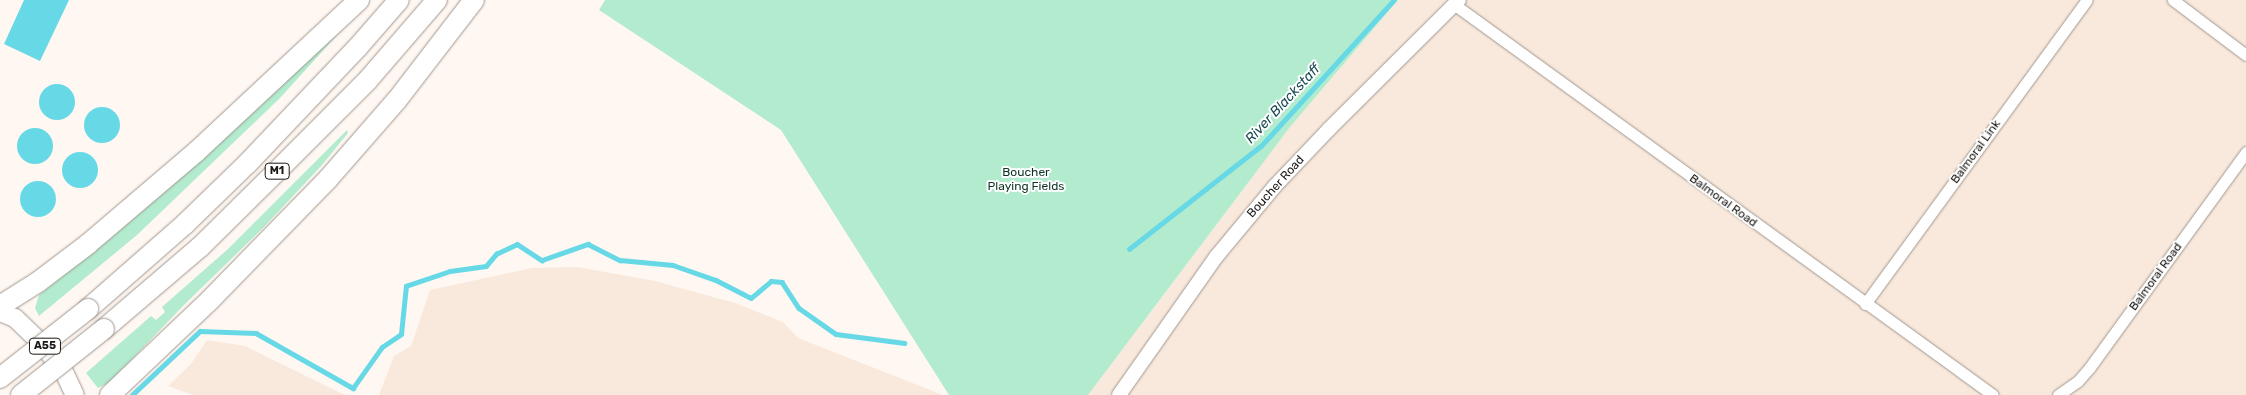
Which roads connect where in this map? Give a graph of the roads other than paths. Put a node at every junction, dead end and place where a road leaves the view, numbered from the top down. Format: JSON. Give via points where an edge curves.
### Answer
{"nodes":[{"id":1,"x":359,"y":0,"type":"edge"},
{"id":2,"x":399,"y":0,"type":"edge"},
{"id":3,"x":437,"y":0,"type":"edge"},
{"id":4,"x":474,"y":0,"type":"edge"},
{"id":5,"x":2086,"y":0,"type":"edge"},
{"id":6,"x":2173,"y":0,"type":"edge"},
{"id":7,"x":1457,"y":2,"type":"edge"},
{"id":8,"x":2246,"y":55,"type":"edge"},
{"id":9,"x":2246,"y":152,"type":"edge"},
{"id":10,"x":1865,"y":304,"type":"junction"},
{"id":11,"x":0,"y":306,"type":"edge"},
{"id":12,"x":0,"y":312,"type":"edge"},
{"id":13,"x":0,"y":378,"type":"edge"},
{"id":14,"x":21,"y":395,"type":"edge"},
{"id":15,"x":75,"y":395,"type":"edge"},
{"id":16,"x":110,"y":395,"type":"edge"},
{"id":17,"x":1119,"y":395,"type":"edge"},
{"id":18,"x":1993,"y":395,"type":"edge"},
{"id":19,"x":2058,"y":395,"type":"edge"}],
"edges":[{"from":1,"to":11,"type":"highway","via":[[203,145],[88,244]]},
{"from":2,"to":13,"type":"highway","number":"M1","bridge":true,"via":[[247,164],[185,224],[88,309]]},
{"from":3,"to":14,"type":"highway","number":"M1","bridge":true,"via":[[366,81],[200,247]]},
{"from":4,"to":16,"type":"highway","via":[[397,100],[328,179],[185,325]]},
{"from":5,"to":10,"type":"street","name":"Balmoral Link"},
{"from":6,"to":8,"type":"street"},
{"from":7,"to":10,"type":"street","name":"Balmoral Road"},
{"from":7,"to":17,"type":"street","name":"Boucher Road","via":[[1275,186],[1216,257]]},
{"from":9,"to":19,"type":"street","name":"Balmoral Road","via":[[2090,367],[2078,381]]},
{"from":10,"to":18,"type":"street","name":"Balmoral Road"},
{"from":12,"to":15,"type":"highway","number":"A55","via":[[16,318],[43,345],[62,368]]}]}
